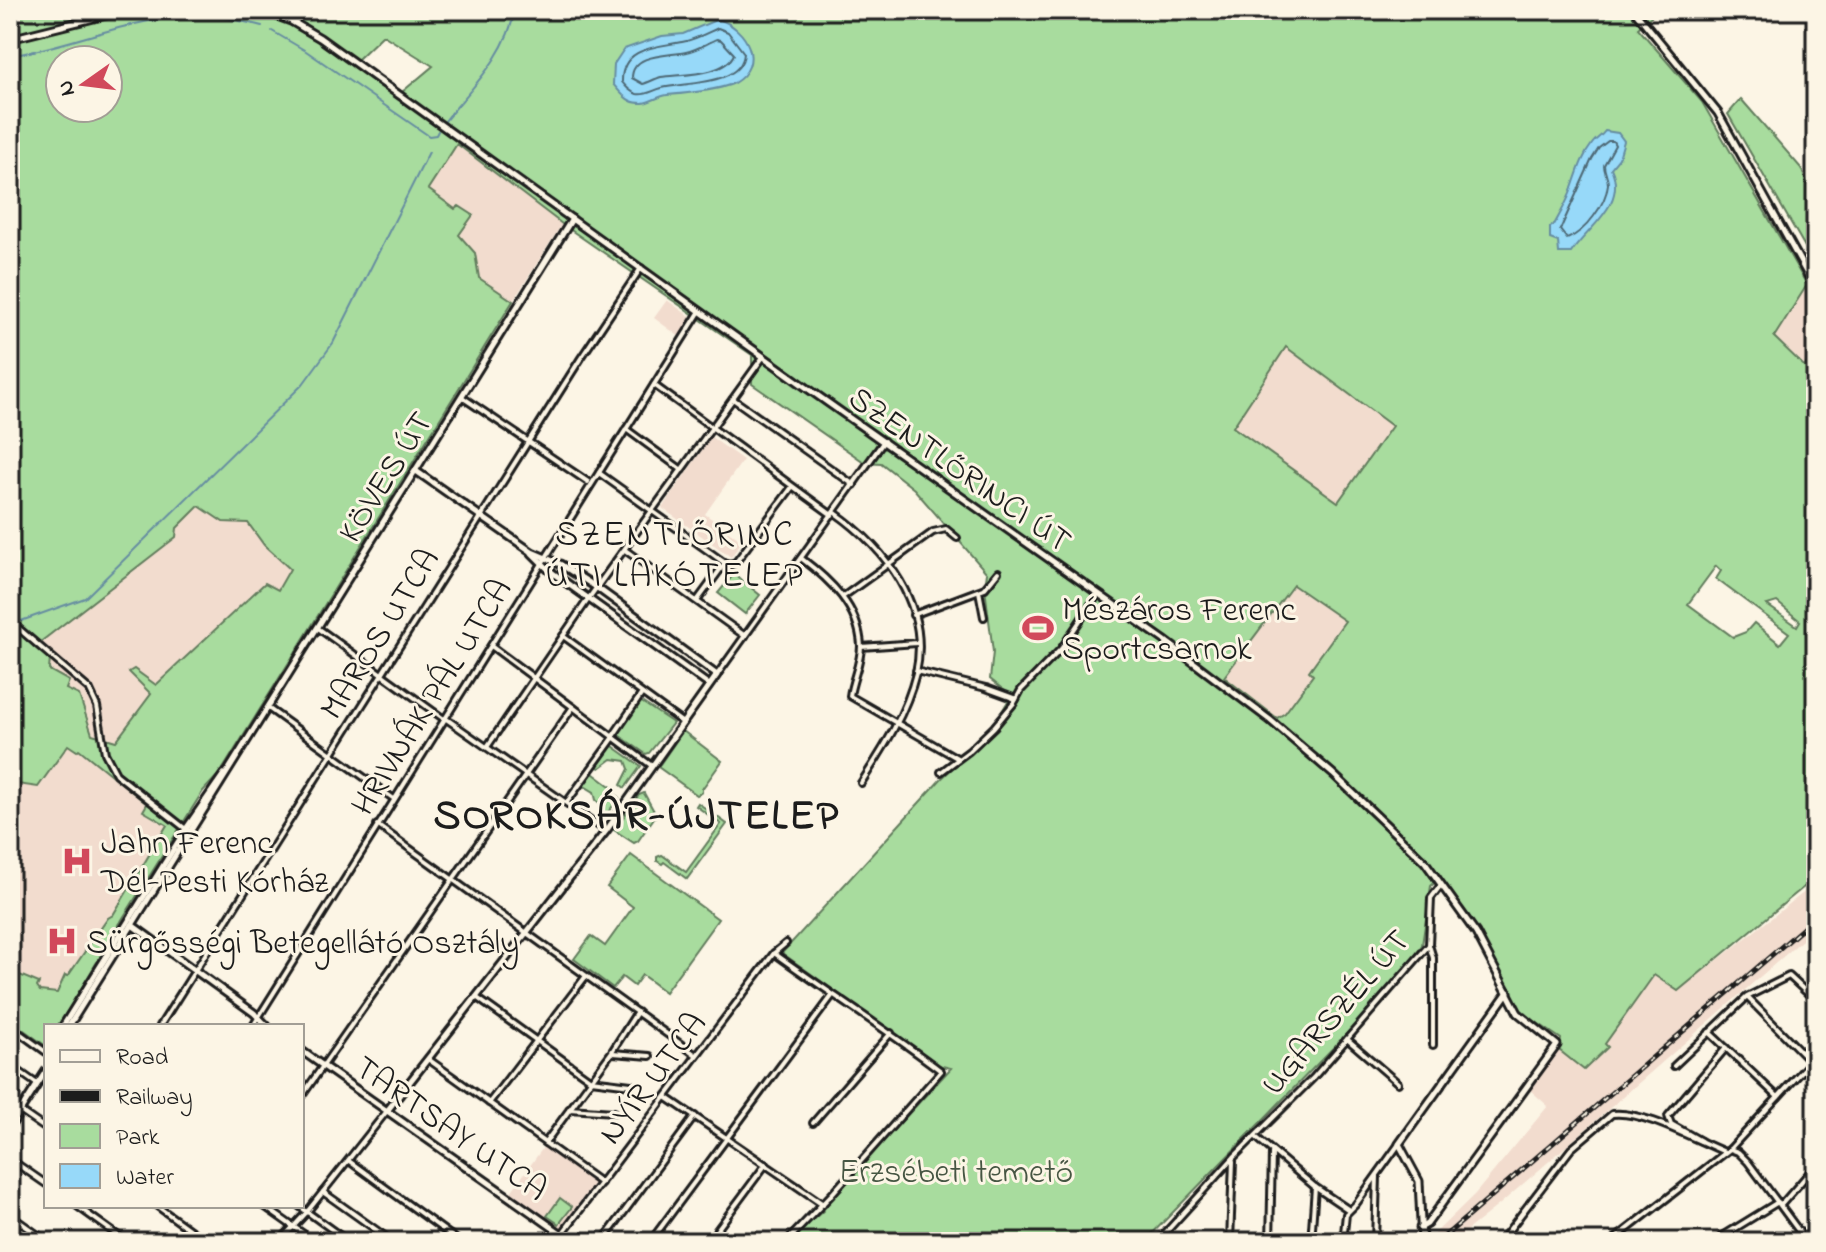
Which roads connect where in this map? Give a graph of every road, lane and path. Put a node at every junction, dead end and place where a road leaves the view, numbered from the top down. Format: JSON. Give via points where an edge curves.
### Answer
{"nodes":[{"id":1,"x":126,"y":10,"type":"edge"},
{"id":2,"x":261,"y":10,"type":"edge"},
{"id":3,"x":1634,"y":10,"type":"edge"},
{"id":4,"x":10,"y":39,"type":"edge"},
{"id":5,"x":572,"y":219,"type":"junction"},
{"id":6,"x":641,"y":268,"type":"junction"},
{"id":7,"x":1816,"y":290,"type":"edge"},
{"id":8,"x":700,"y":311,"type":"junction"},
{"id":9,"x":763,"y":357,"type":"junction"},
{"id":10,"x":654,"y":385,"type":"junction"},
{"id":11,"x":462,"y":397,"type":"junction"},
{"id":12,"x":733,"y":399,"type":"junction"},
{"id":13,"x":626,"y":429,"type":"junction"},
{"id":14,"x":712,"y":429,"type":"junction"},
{"id":15,"x":884,"y":441,"type":"junction"},
{"id":16,"x":528,"y":442,"type":"junction"},
{"id":17,"x":682,"y":470,"type":"junction"},
{"id":18,"x":416,"y":471,"type":"junction"},
{"id":19,"x":599,"y":473,"type":"junction"},
{"id":20,"x":588,"y":482,"type":"dead end"},
{"id":21,"x":854,"y":485,"type":"junction"},
{"id":22,"x":792,"y":487,"type":"junction"},
{"id":23,"x":652,"y":511,"type":"junction"},
{"id":24,"x":833,"y":513,"type":"junction"},
{"id":25,"x":481,"y":516,"type":"junction"},
{"id":26,"x":957,"y":538,"type":"dead end"},
{"id":27,"x":625,"y":550,"type":"junction"},
{"id":28,"x":532,"y":552,"type":"junction"},
{"id":29,"x":545,"y":558,"type":"junction"},
{"id":30,"x":801,"y":558,"type":"junction"},
{"id":31,"x":725,"y":563,"type":"junction"},
{"id":32,"x":890,"y":563,"type":"junction"},
{"id":33,"x":542,"y":564,"type":"junction"},
{"id":34,"x":998,"y":572,"type":"dead end"},
{"id":35,"x":596,"y":587,"type":"junction"},
{"id":36,"x":979,"y":591,"type":"junction"},
{"id":37,"x":1098,"y":594,"type":"junction"},
{"id":38,"x":843,"y":596,"type":"junction"},
{"id":39,"x":589,"y":598,"type":"junction"},
{"id":40,"x":697,"y":601,"type":"junction"},
{"id":41,"x":913,"y":615,"type":"junction"},
{"id":42,"x":984,"y":617,"type":"dead end"},
{"id":43,"x":10,"y":621,"type":"edge"},
{"id":44,"x":318,"y":628,"type":"junction"},
{"id":45,"x":563,"y":636,"type":"junction"},
{"id":46,"x":745,"y":636,"type":"junction"},
{"id":47,"x":917,"y":643,"type":"junction"},
{"id":48,"x":491,"y":646,"type":"junction"},
{"id":49,"x":861,"y":647,"type":"junction"},
{"id":50,"x":916,"y":671,"type":"junction"},
{"id":51,"x":381,"y":674,"type":"junction"},
{"id":52,"x":717,"y":675,"type":"junction"},
{"id":53,"x":534,"y":678,"type":"junction"},
{"id":54,"x":710,"y":685,"type":"junction"},
{"id":55,"x":642,"y":695,"type":"junction"},
{"id":56,"x":1016,"y":699,"type":"junction"},
{"id":57,"x":573,"y":707,"type":"junction"},
{"id":58,"x":268,"y":708,"type":"junction"},
{"id":59,"x":445,"y":719,"type":"junction"},
{"id":60,"x":897,"y":722,"type":"junction"},
{"id":61,"x":683,"y":723,"type":"junction"},
{"id":62,"x":613,"y":736,"type":"junction"},
{"id":63,"x":487,"y":747,"type":"junction"},
{"id":64,"x":331,"y":752,"type":"junction"},
{"id":65,"x":957,"y":758,"type":"junction"},
{"id":66,"x":652,"y":766,"type":"junction"},
{"id":67,"x":941,"y":772,"type":"dead end"},
{"id":68,"x":526,"y":773,"type":"junction"},
{"id":69,"x":861,"y":783,"type":"dead end"},
{"id":70,"x":394,"y":799,"type":"junction"},
{"id":71,"x":567,"y":802,"type":"junction"},
{"id":72,"x":377,"y":825,"type":"junction"},
{"id":73,"x":188,"y":831,"type":"junction"},
{"id":74,"x":606,"y":831,"type":"junction"},
{"id":75,"x":453,"y":878,"type":"junction"},
{"id":76,"x":1443,"y":884,"type":"junction"},
{"id":77,"x":130,"y":924,"type":"junction"},
{"id":78,"x":526,"y":933,"type":"junction"},
{"id":79,"x":786,"y":943,"type":"dead end"},
{"id":80,"x":1429,"y":945,"type":"junction"},
{"id":81,"x":774,"y":953,"type":"junction"},
{"id":82,"x":195,"y":970,"type":"junction"},
{"id":83,"x":586,"y":976,"type":"junction"},
{"id":84,"x":1508,"y":992,"type":"junction"},
{"id":85,"x":832,"y":996,"type":"junction"},
{"id":86,"x":476,"y":997,"type":"junction"},
{"id":87,"x":1747,"y":997,"type":"junction"},
{"id":88,"x":1816,"y":1001,"type":"edge"},
{"id":89,"x":637,"y":1012,"type":"junction"},
{"id":90,"x":258,"y":1018,"type":"junction"},
{"id":91,"x":67,"y":1024,"type":"edge"},
{"id":92,"x":161,"y":1024,"type":"edge"},
{"id":93,"x":254,"y":1024,"type":"edge"},
{"id":94,"x":265,"y":1024,"type":"edge"},
{"id":95,"x":10,"y":1026,"type":"edge"},
{"id":96,"x":1709,"y":1032,"type":"junction"},
{"id":97,"x":891,"y":1033,"type":"junction"},
{"id":98,"x":1347,"y":1039,"type":"junction"},
{"id":99,"x":537,"y":1041,"type":"junction"},
{"id":100,"x":1433,"y":1045,"type":"dead end"},
{"id":101,"x":1726,"y":1048,"type":"junction"},
{"id":102,"x":44,"y":1051,"type":"edge"},
{"id":103,"x":304,"y":1052,"type":"edge"},
{"id":104,"x":611,"y":1053,"type":"junction"},
{"id":105,"x":696,"y":1055,"type":"junction"},
{"id":106,"x":650,"y":1056,"type":"dead end"},
{"id":107,"x":1816,"y":1056,"type":"edge"},
{"id":108,"x":428,"y":1059,"type":"junction"},
{"id":109,"x":1811,"y":1062,"type":"junction"},
{"id":110,"x":10,"y":1065,"type":"edge"},
{"id":111,"x":323,"y":1066,"type":"junction"},
{"id":112,"x":1674,"y":1066,"type":"dead end"},
{"id":113,"x":44,"y":1074,"type":"edge"},
{"id":114,"x":591,"y":1080,"type":"junction"},
{"id":115,"x":1398,"y":1083,"type":"dead end"},
{"id":116,"x":37,"y":1084,"type":"junction"},
{"id":117,"x":631,"y":1085,"type":"dead end"},
{"id":118,"x":304,"y":1093,"type":"edge"},
{"id":119,"x":666,"y":1097,"type":"junction"},
{"id":120,"x":1778,"y":1097,"type":"junction"},
{"id":121,"x":489,"y":1103,"type":"junction"},
{"id":122,"x":10,"y":1104,"type":"edge"},
{"id":123,"x":569,"y":1109,"type":"junction"},
{"id":124,"x":20,"y":1111,"type":"junction"},
{"id":125,"x":387,"y":1111,"type":"junction"},
{"id":126,"x":614,"y":1112,"type":"dead end"},
{"id":127,"x":695,"y":1116,"type":"junction"},
{"id":128,"x":813,"y":1123,"type":"dead end"},
{"id":129,"x":10,"y":1127,"type":"edge"},
{"id":130,"x":44,"y":1128,"type":"edge"},
{"id":131,"x":1256,"y":1137,"type":"junction"},
{"id":132,"x":728,"y":1138,"type":"junction"},
{"id":133,"x":545,"y":1143,"type":"junction"},
{"id":134,"x":1702,"y":1143,"type":"junction"},
{"id":135,"x":1399,"y":1144,"type":"junction"},
{"id":136,"x":1727,"y":1150,"type":"junction"},
{"id":137,"x":1273,"y":1152,"type":"junction"},
{"id":138,"x":1234,"y":1157,"type":"junction"},
{"id":139,"x":10,"y":1159,"type":"edge"},
{"id":140,"x":348,"y":1161,"type":"junction"},
{"id":141,"x":766,"y":1163,"type":"junction"},
{"id":142,"x":1816,"y":1165,"type":"edge"},
{"id":143,"x":1377,"y":1175,"type":"junction"},
{"id":144,"x":44,"y":1183,"type":"edge"},
{"id":145,"x":601,"y":1183,"type":"junction"},
{"id":146,"x":1315,"y":1187,"type":"junction"},
{"id":147,"x":323,"y":1192,"type":"junction"},
{"id":148,"x":823,"y":1204,"type":"junction"},
{"id":149,"x":1779,"y":1204,"type":"junction"},
{"id":150,"x":80,"y":1208,"type":"edge"},
{"id":151,"x":160,"y":1208,"type":"edge"},
{"id":152,"x":267,"y":1208,"type":"edge"},
{"id":153,"x":301,"y":1208,"type":"edge"},
{"id":154,"x":1349,"y":1210,"type":"junction"},
{"id":155,"x":307,"y":1213,"type":"junction"},
{"id":156,"x":10,"y":1215,"type":"edge"},
{"id":157,"x":293,"y":1227,"type":"junction"},
{"id":158,"x":1420,"y":1228,"type":"junction"},
{"id":159,"x":562,"y":1234,"type":"junction"},
{"id":160,"x":48,"y":1242,"type":"edge"},
{"id":161,"x":127,"y":1242,"type":"edge"},
{"id":162,"x":207,"y":1242,"type":"edge"},
{"id":163,"x":279,"y":1242,"type":"edge"},
{"id":164,"x":315,"y":1242,"type":"edge"},
{"id":165,"x":349,"y":1242,"type":"edge"},
{"id":166,"x":393,"y":1242,"type":"edge"},
{"id":167,"x":460,"y":1242,"type":"edge"},
{"id":168,"x":556,"y":1242,"type":"edge"},
{"id":169,"x":573,"y":1242,"type":"edge"},
{"id":170,"x":602,"y":1242,"type":"edge"},
{"id":171,"x":650,"y":1242,"type":"edge"},
{"id":172,"x":708,"y":1242,"type":"edge"},
{"id":173,"x":786,"y":1242,"type":"edge"},
{"id":174,"x":1157,"y":1242,"type":"edge"},
{"id":175,"x":1230,"y":1242,"type":"edge"},
{"id":176,"x":1270,"y":1242,"type":"edge"},
{"id":177,"x":1311,"y":1242,"type":"edge"},
{"id":178,"x":1343,"y":1242,"type":"edge"},
{"id":179,"x":1375,"y":1242,"type":"edge"},
{"id":180,"x":1422,"y":1242,"type":"edge"},
{"id":181,"x":1501,"y":1242,"type":"edge"},
{"id":182,"x":1611,"y":1242,"type":"edge"},
{"id":183,"x":1713,"y":1242,"type":"edge"},
{"id":184,"x":1807,"y":1242,"type":"edge"}],
"edges":[{"from":1,"to":4,"type":"street"},
{"from":2,"to":5,"type":"street","name":"SZENTLŐRINCI ÚT","via":[[320,38]]},
{"from":3,"to":7,"type":"street","via":[[1718,113]]},
{"from":5,"to":6,"type":"street","name":"SZENTLŐRINCI ÚT"},
{"from":5,"to":11,"type":"street","name":"KÖVES ÚT"},
{"from":6,"to":8,"type":"street","name":"SZENTLŐRINCI ÚT"},
{"from":6,"to":16,"type":"street","name":"MAROS UTCA"},
{"from":8,"to":9,"type":"street","name":"SZENTLŐRINCI ÚT"},
{"from":8,"to":10,"type":"street","name":"HRIVNÁK PÁL UTCA"},
{"from":9,"to":12,"type":"street"},
{"from":9,"to":15,"type":"street","name":"SZENTLŐRINCI ÚT"},
{"from":10,"to":13,"type":"street","name":"HRIVNÁK PÁL UTCA"},
{"from":10,"to":14,"type":"street"},
{"from":11,"to":16,"type":"street"},
{"from":11,"to":18,"type":"street","name":"KÖVES ÚT"},
{"from":12,"to":14,"type":"street"},
{"from":12,"to":21,"type":"street"},
{"from":13,"to":17,"type":"street"},
{"from":13,"to":19,"type":"street","name":"HRIVNÁK PÁL UTCA"},
{"from":14,"to":17,"type":"street"},
{"from":14,"to":22,"type":"street"},
{"from":15,"to":21,"type":"street"},
{"from":15,"to":37,"type":"street","name":"SZENTLŐRINCI ÚT"},
{"from":16,"to":20,"type":"street"},
{"from":16,"to":25,"type":"street","name":"MAROS UTCA"},
{"from":17,"to":23,"type":"street"},
{"from":18,"to":25,"type":"street"},
{"from":18,"to":44,"type":"street","name":"KÖVES ÚT"},
{"from":19,"to":23,"type":"street"},
{"from":19,"to":29,"type":"street","name":"HRIVNÁK PÁL UTCA"},
{"from":21,"to":24,"type":"street"},
{"from":22,"to":24,"type":"street"},
{"from":22,"to":31,"type":"street","via":[[736,562]]},
{"from":23,"to":27,"type":"street"},
{"from":23,"to":31,"type":"street"},
{"from":24,"to":30,"type":"street"},
{"from":24,"to":32,"type":"street","via":[[861,531]]},
{"from":25,"to":28,"type":"street"},
{"from":25,"to":51,"type":"street","name":"MAROS UTCA"},
{"from":26,"to":32,"type":"street","via":[[946,529],[933,532]]},
{"from":27,"to":35,"type":"street"},
{"from":27,"to":40,"type":"street"},
{"from":28,"to":29,"type":"street"},
{"from":28,"to":33,"type":"street"},
{"from":29,"to":33,"type":"street","name":"HRIVNÁK PÁL UTCA"},
{"from":29,"to":35,"type":"street"},
{"from":30,"to":38,"type":"street"},
{"from":30,"to":46,"type":"street"},
{"from":31,"to":40,"type":"street"},
{"from":32,"to":38,"type":"street"},
{"from":32,"to":41,"type":"street"},
{"from":33,"to":39,"type":"street"},
{"from":33,"to":48,"type":"street","name":"HRIVNÁK PÁL UTCA"},
{"from":34,"to":36,"type":"street"},
{"from":35,"to":39,"type":"street"},
{"from":35,"to":52,"type":"street"},
{"from":36,"to":41,"type":"street"},
{"from":36,"to":42,"type":"street"},
{"from":37,"to":56,"type":"street","via":[[1061,649]]},
{"from":37,"to":76,"type":"street","name":"SZENTLŐRINCI ÚT","via":[[1270,720],[1384,822]]},
{"from":38,"to":49,"type":"street"},
{"from":39,"to":45,"type":"street"},
{"from":39,"to":54,"type":"street"},
{"from":40,"to":46,"type":"street"},
{"from":41,"to":47,"type":"street"},
{"from":43,"to":73,"type":"street","via":[[86,685],[96,702],[112,769]]},
{"from":44,"to":51,"type":"street"},
{"from":44,"to":58,"type":"street","name":"KÖVES ÚT"},
{"from":45,"to":53,"type":"street"},
{"from":45,"to":55,"type":"street"},
{"from":46,"to":52,"type":"street"},
{"from":47,"to":49,"type":"street"},
{"from":47,"to":50,"type":"street"},
{"from":48,"to":53,"type":"street"},
{"from":48,"to":59,"type":"street","name":"HRIVNÁK PÁL UTCA"},
{"from":49,"to":60,"type":"street","via":[[850,696]]},
{"from":50,"to":56,"type":"street"},
{"from":50,"to":60,"type":"street"},
{"from":51,"to":59,"type":"street"},
{"from":51,"to":64,"type":"street","name":"MAROS UTCA"},
{"from":52,"to":54,"type":"street"},
{"from":53,"to":57,"type":"street"},
{"from":53,"to":63,"type":"street"},
{"from":54,"to":61,"type":"street"},
{"from":55,"to":61,"type":"street"},
{"from":55,"to":62,"type":"street"},
{"from":56,"to":65,"type":"street","via":[[994,727]]},
{"from":57,"to":62,"type":"street"},
{"from":57,"to":68,"type":"street"},
{"from":58,"to":64,"type":"street"},
{"from":58,"to":73,"type":"street","name":"KÖVES ÚT"},
{"from":59,"to":63,"type":"street"},
{"from":59,"to":70,"type":"street","name":"HRIVNÁK PÁL UTCA"},
{"from":60,"to":65,"type":"street"},
{"from":60,"to":69,"type":"street"},
{"from":61,"to":66,"type":"street"},
{"from":62,"to":66,"type":"street"},
{"from":62,"to":71,"type":"street"},
{"from":63,"to":68,"type":"street"},
{"from":64,"to":70,"type":"street"},
{"from":64,"to":82,"type":"street","name":"MAROS UTCA"},
{"from":65,"to":67,"type":"street"},
{"from":66,"to":74,"type":"street"},
{"from":68,"to":71,"type":"street"},
{"from":68,"to":75,"type":"street"},
{"from":70,"to":72,"type":"street","name":"HRIVNÁK PÁL UTCA"},
{"from":71,"to":74,"type":"street"},
{"from":72,"to":75,"type":"street"},
{"from":72,"to":90,"type":"street","name":"HRIVNÁK PÁL UTCA"},
{"from":73,"to":77,"type":"street","name":"KÖVES ÚT"},
{"from":73,"to":77,"type":"street","name":"KÖVES ÚT"},
{"from":74,"to":78,"type":"street"},
{"from":75,"to":78,"type":"street"},
{"from":75,"to":111,"type":"street"},
{"from":76,"to":80,"type":"street","name":"UGARSZÉL ÚT","via":[[1431,898]]},
{"from":76,"to":84,"type":"street","name":"SZENTLŐRINCI ÚT"},
{"from":77,"to":82,"type":"street"},
{"from":77,"to":91,"type":"street","name":"KÖVES ÚT"},
{"from":78,"to":83,"type":"street"},
{"from":78,"to":86,"type":"street"},
{"from":79,"to":81,"type":"street","name":"NYÍR UTCA"},
{"from":80,"to":98,"type":"street","name":"UGARSZÉL ÚT"},
{"from":80,"to":100,"type":"street"},
{"from":81,"to":85,"type":"street"},
{"from":81,"to":105,"type":"street","name":"NYÍR UTCA"},
{"from":82,"to":90,"type":"street"},
{"from":82,"to":92,"type":"street","name":"MAROS UTCA"},
{"from":83,"to":89,"type":"street"},
{"from":83,"to":99,"type":"street"},
{"from":84,"to":135,"type":"street"},
{"from":84,"to":158,"type":"street","name":"SZENTLŐRINCI ÚT","via":[[1524,1020],[1557,1045]]},
{"from":85,"to":97,"type":"street"},
{"from":85,"to":132,"type":"street"},
{"from":86,"to":99,"type":"street"},
{"from":86,"to":108,"type":"street"},
{"from":87,"to":88,"type":"street","via":[[1789,976]]},
{"from":87,"to":96,"type":"street"},
{"from":87,"to":109,"type":"street"},
{"from":89,"to":104,"type":"street"},
{"from":89,"to":105,"type":"street"},
{"from":90,"to":93,"type":"street","name":"HRIVNÁK PÁL UTCA"},
{"from":90,"to":94,"type":"street"},
{"from":95,"to":102,"type":"street"},
{"from":96,"to":101,"type":"street"},
{"from":96,"to":112,"type":"street"},
{"from":97,"to":128,"type":"street"},
{"from":97,"to":148,"type":"street","via":[[941,1071]]},
{"from":98,"to":115,"type":"street"},
{"from":98,"to":131,"type":"street","name":"UGARSZÉL ÚT"},
{"from":99,"to":114,"type":"street"},
{"from":99,"to":121,"type":"street"},
{"from":101,"to":120,"type":"street"},
{"from":101,"to":134,"type":"street","via":[[1668,1116],[1671,1124]]},
{"from":103,"to":111,"type":"street","name":"TARTSAY UTCA"},
{"from":104,"to":106,"type":"street"},
{"from":104,"to":114,"type":"street"},
{"from":105,"to":119,"type":"street","name":"NYÍR UTCA"},
{"from":107,"to":109,"type":"street"},
{"from":108,"to":121,"type":"street"},
{"from":108,"to":125,"type":"street"},
{"from":109,"to":120,"type":"street"},
{"from":110,"to":116,"type":"street"},
{"from":111,"to":118,"type":"street"},
{"from":111,"to":125,"type":"street","name":"TARTSAY UTCA"},
{"from":113,"to":116,"type":"street"},
{"from":114,"to":117,"type":"street"},
{"from":114,"to":123,"type":"street"},
{"from":116,"to":124,"type":"street"},
{"from":119,"to":127,"type":"street"},
{"from":119,"to":145,"type":"street","name":"NYÍR UTCA"},
{"from":120,"to":136,"type":"street"},
{"from":121,"to":133,"type":"street"},
{"from":122,"to":124,"type":"street"},
{"from":123,"to":126,"type":"street"},
{"from":123,"to":133,"type":"street"},
{"from":124,"to":129,"type":"street"},
{"from":124,"to":130,"type":"street"},
{"from":125,"to":140,"type":"street"},
{"from":125,"to":159,"type":"street","name":"TARTSAY UTCA"},
{"from":127,"to":132,"type":"street"},
{"from":127,"to":170,"type":"street"},
{"from":131,"to":137,"type":"street"},
{"from":131,"to":138,"type":"street","name":"UGARSZÉL ÚT"},
{"from":132,"to":141,"type":"street"},
{"from":132,"to":171,"type":"street"},
{"from":133,"to":145,"type":"street"},
{"from":134,"to":136,"type":"street"},
{"from":134,"to":181,"type":"street","via":[[1658,1123],[1612,1114],[1573,1146]]},
{"from":135,"to":143,"type":"street"},
{"from":135,"to":158,"type":"street","via":[[1419,1181]]},
{"from":136,"to":149,"type":"street","via":[[1748,1162]]},
{"from":136,"to":182,"type":"street"},
{"from":137,"to":146,"type":"street"},
{"from":137,"to":176,"type":"street"},
{"from":138,"to":174,"type":"street","name":"UGARSZÉL ÚT"},
{"from":138,"to":175,"type":"street"},
{"from":139,"to":144,"type":"street"},
{"from":140,"to":147,"type":"street"},
{"from":140,"to":167,"type":"street"},
{"from":141,"to":148,"type":"street"},
{"from":141,"to":172,"type":"street"},
{"from":142,"to":149,"type":"street"},
{"from":143,"to":154,"type":"street"},
{"from":143,"to":179,"type":"street"},
{"from":145,"to":159,"type":"street","name":"NYÍR UTCA"},
{"from":146,"to":154,"type":"street"},
{"from":146,"to":177,"type":"street"},
{"from":147,"to":155,"type":"street"},
{"from":147,"to":166,"type":"street"},
{"from":148,"to":173,"type":"street"},
{"from":149,"to":183,"type":"street"},
{"from":149,"to":184,"type":"street"},
{"from":150,"to":161,"type":"street"},
{"from":151,"to":162,"type":"street"},
{"from":152,"to":157,"type":"street"},
{"from":153,"to":155,"type":"street"},
{"from":154,"to":178,"type":"street"},
{"from":155,"to":157,"type":"street"},
{"from":155,"to":165,"type":"street"},
{"from":156,"to":160,"type":"street"},
{"from":157,"to":163,"type":"street"},
{"from":157,"to":164,"type":"street"},
{"from":158,"to":180,"type":"street"},
{"from":159,"to":168,"type":"street","name":"NYÍR UTCA"},
{"from":159,"to":169,"type":"street","name":"TARTSAY UTCA"}]}
